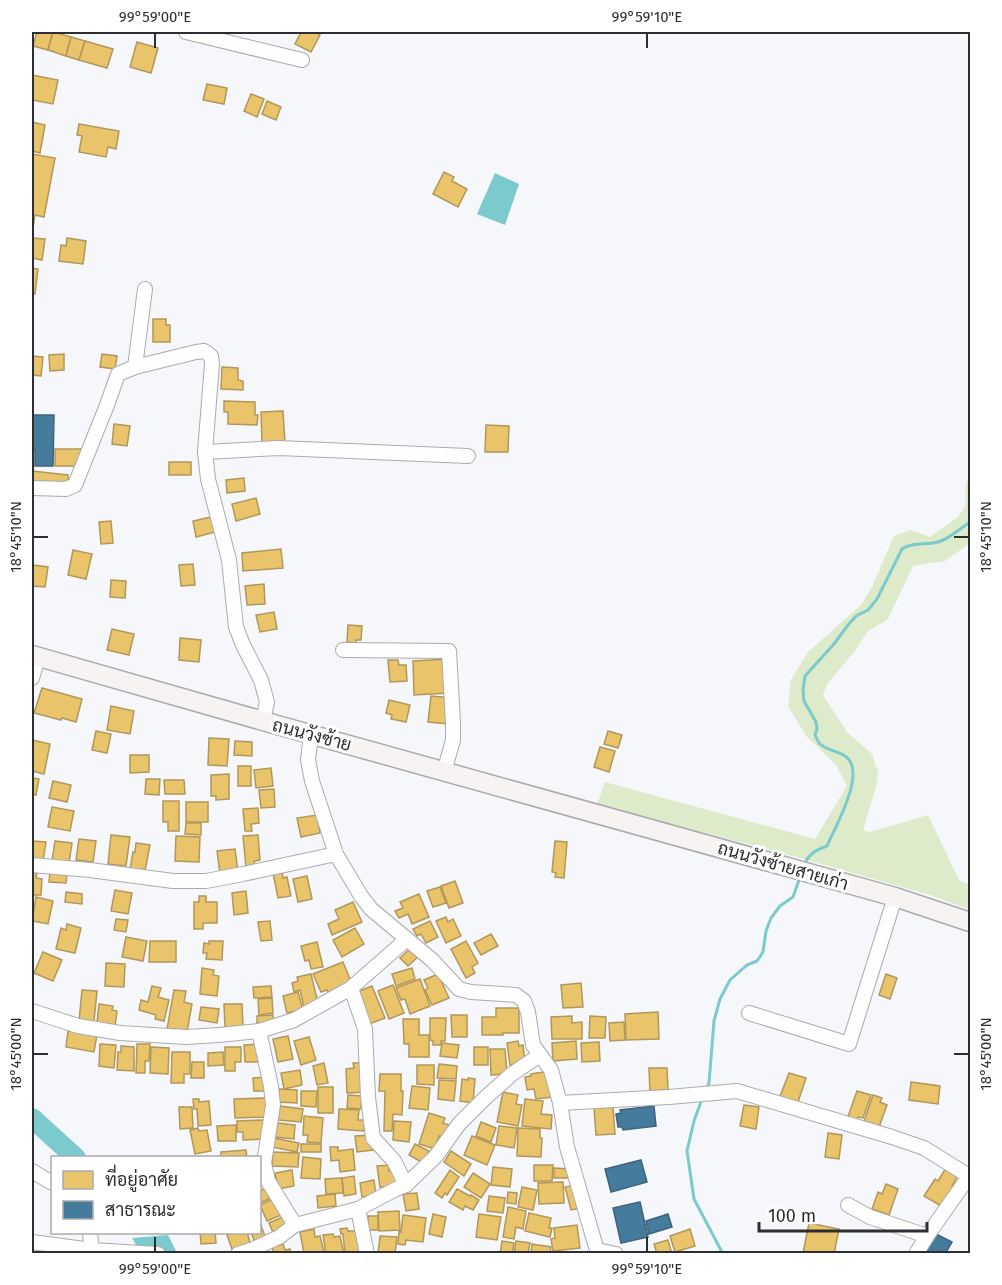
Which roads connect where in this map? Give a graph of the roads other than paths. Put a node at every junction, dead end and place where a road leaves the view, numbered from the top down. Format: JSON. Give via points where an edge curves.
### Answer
{"nodes":[{"id":1,"x":186,"y":32,"type":"edge"},
{"id":2,"x":302,"y":60,"type":"dead end"},
{"id":3,"x":145,"y":289,"type":"dead end"},
{"id":4,"x":135,"y":367,"type":"junction"},
{"id":5,"x":205,"y":452,"type":"junction"},
{"id":6,"x":468,"y":456,"type":"dead end"},
{"id":7,"x":32,"y":488,"type":"edge"},
{"id":8,"x":343,"y":650,"type":"dead end"},
{"id":9,"x":35,"y":656,"type":"edge"},
{"id":10,"x":32,"y":678,"type":"edge"},
{"id":11,"x":262,"y":721,"type":"junction"},
{"id":12,"x":311,"y":734,"type":"junction"},
{"id":13,"x":444,"y":772,"type":"junction"},
{"id":14,"x":594,"y":813,"type":"joint"},
{"id":15,"x":336,"y":854,"type":"junction"},
{"id":16,"x":32,"y":865,"type":"edge"},
{"id":17,"x":895,"y":897,"type":"junction"},
{"id":18,"x":970,"y":922,"type":"edge"},
{"id":19,"x":407,"y":939,"type":"junction"},
{"id":20,"x":351,"y":988,"type":"junction"},
{"id":21,"x":32,"y":1011,"type":"edge"},
{"id":22,"x":749,"y":1013,"type":"dead end"},
{"id":23,"x":259,"y":1030,"type":"junction"},
{"id":24,"x":540,"y":1055,"type":"junction"},
{"id":25,"x":560,"y":1103,"type":"junction"},
{"id":26,"x":32,"y":1171,"type":"edge"},
{"id":27,"x":970,"y":1176,"type":"edge"},
{"id":28,"x":51,"y":1182,"type":"edge"},
{"id":29,"x":406,"y":1185,"type":"junction"},
{"id":30,"x":848,"y":1205,"type":"dead end"},
{"id":31,"x":358,"y":1209,"type":"junction"},
{"id":32,"x":295,"y":1225,"type":"junction"},
{"id":33,"x":90,"y":1234,"type":"edge"},
{"id":34,"x":927,"y":1236,"type":"junction"},
{"id":35,"x":32,"y":1242,"type":"edge"},
{"id":36,"x":92,"y":1252,"type":"edge"},
{"id":37,"x":598,"y":1252,"type":"edge"},
{"id":38,"x":158,"y":1254,"type":"edge"},
{"id":39,"x":238,"y":1254,"type":"edge"},
{"id":40,"x":367,"y":1254,"type":"edge"},
{"id":41,"x":616,"y":1254,"type":"edge"},
{"id":42,"x":916,"y":1254,"type":"edge"}],
"edges":[{"from":1,"to":2,"type":"street"},
{"from":3,"to":4,"type":"street"},
{"from":4,"to":5,"type":"street","via":[[196,352],[204,351],[211,356]]},
{"from":4,"to":7,"type":"street","via":[[118,374],[75,485],[66,489]]},
{"from":5,"to":6,"type":"street","via":[[279,448]]},
{"from":5,"to":11,"type":"street","via":[[229,560],[236,627],[267,702]]},
{"from":8,"to":13,"type":"street","via":[[449,651],[453,740]]},
{"from":9,"to":10,"type":"street"},
{"from":9,"to":11,"type":"main road","name":"ถนนวังซ้าย"},
{"from":11,"to":12,"type":"main road","name":"ถนนวังซ้าย"},
{"from":12,"to":13,"type":"main road","name":"ถนนวังซ้าย"},
{"from":12,"to":15,"type":"street","via":[[308,760],[312,781]]},
{"from":13,"to":14,"type":"main road","name":"ถนนวังซ้าย"},
{"from":14,"to":17,"type":"main road","name":"ถนนวังซ้ายสายเก่า"},
{"from":15,"to":16,"type":"street","via":[[206,881],[173,881]]},
{"from":15,"to":19,"type":"street","via":[[371,909]]},
{"from":17,"to":18,"type":"main road","name":"ถนนวังซ้ายสายเก่า"},
{"from":17,"to":22,"type":"street","via":[[849,1044]]},
{"from":19,"to":20,"type":"street"},
{"from":19,"to":24,"type":"street","via":[[459,989],[516,995],[524,1001],[533,1045]]},
{"from":20,"to":23,"type":"street","via":[[294,1020]]},
{"from":20,"to":29,"type":"street","via":[[365,1029],[373,1138],[394,1161]]},
{"from":21,"to":23,"type":"street","via":[[78,1026],[132,1035],[186,1037]]},
{"from":23,"to":32,"type":"street","via":[[273,1105],[264,1163],[268,1180]]},
{"from":24,"to":25,"type":"street","via":[[551,1070]]},
{"from":24,"to":29,"type":"street","via":[[485,1098]]},
{"from":25,"to":27,"type":"street","via":[[737,1091],[924,1148]]},
{"from":25,"to":37,"type":"street","via":[[567,1147]]},
{"from":26,"to":28,"type":"street"},
{"from":27,"to":34,"type":"street"},
{"from":29,"to":31,"type":"street"},
{"from":30,"to":34,"type":"street","via":[[870,1217]]},
{"from":31,"to":32,"type":"street"},
{"from":31,"to":40,"type":"street"},
{"from":32,"to":39,"type":"street","via":[[279,1237]]},
{"from":33,"to":36,"type":"street"},
{"from":34,"to":42,"type":"street"},
{"from":35,"to":36,"type":"street"},
{"from":36,"to":38,"type":"street"},
{"from":37,"to":41,"type":"street"}]}
